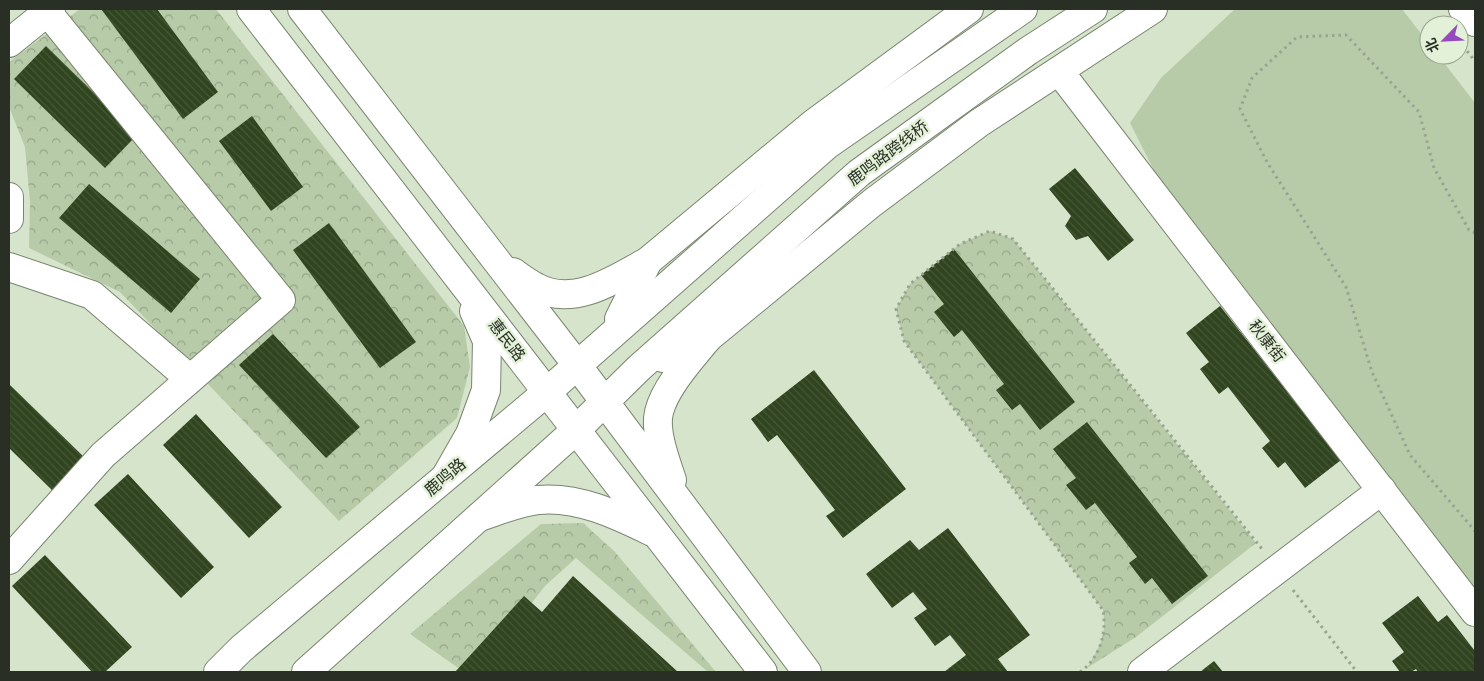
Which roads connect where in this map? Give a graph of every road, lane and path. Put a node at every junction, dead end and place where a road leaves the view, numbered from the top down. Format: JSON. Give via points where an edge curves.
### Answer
{"nodes":[{"id":1,"x":251,"y":9,"type":"edge"},
{"id":2,"x":302,"y":9,"type":"edge"},
{"id":3,"x":969,"y":9,"type":"edge"},
{"id":4,"x":1023,"y":9,"type":"edge"},
{"id":5,"x":1093,"y":9,"type":"edge"},
{"id":6,"x":1153,"y":9,"type":"edge"},
{"id":7,"x":1463,"y":9,"type":"edge"},
{"id":8,"x":48,"y":10,"type":"edge"},
{"id":9,"x":1475,"y":22,"type":"edge"},
{"id":10,"x":9,"y":43,"type":"edge"},
{"id":11,"x":1059,"y":71,"type":"junction"},
{"id":12,"x":9,"y":198,"type":"edge"},
{"id":13,"x":9,"y":219,"type":"edge"},
{"id":14,"x":1475,"y":233,"type":"edge"},
{"id":15,"x":648,"y":261,"type":"junction"},
{"id":16,"x":498,"y":262,"type":"junction"},
{"id":17,"x":9,"y":267,"type":"edge"},
{"id":18,"x":462,"y":282,"type":"junction"},
{"id":19,"x":703,"y":328,"type":"junction"},
{"id":20,"x":611,"y":334,"type":"junction"},
{"id":21,"x":578,"y":365,"type":"junction"},
{"id":22,"x":190,"y":380,"type":"junction"},
{"id":23,"x":547,"y":392,"type":"junction"},
{"id":24,"x":604,"y":402,"type":"junction"},
{"id":25,"x":576,"y":430,"type":"junction"},
{"id":26,"x":446,"y":476,"type":"junction"},
{"id":27,"x":1382,"y":490,"type":"junction"},
{"id":28,"x":677,"y":499,"type":"junction"},
{"id":29,"x":479,"y":517,"type":"junction"},
{"id":30,"x":1475,"y":531,"type":"edge"},
{"id":31,"x":656,"y":533,"type":"junction"},
{"id":32,"x":9,"y":560,"type":"edge"},
{"id":33,"x":1278,"y":570,"type":"junction"},
{"id":34,"x":1475,"y":612,"type":"edge"},
{"id":35,"x":218,"y":672,"type":"edge"},
{"id":36,"x":306,"y":672,"type":"edge"},
{"id":37,"x":763,"y":672,"type":"edge"},
{"id":38,"x":807,"y":672,"type":"edge"},
{"id":39,"x":1080,"y":672,"type":"edge"},
{"id":40,"x":1142,"y":672,"type":"edge"},
{"id":41,"x":1357,"y":672,"type":"edge"}],
"edges":[{"from":1,"to":18,"type":"main road","name":"惠民路"},
{"from":2,"to":16,"type":"main road"},
{"from":3,"to":15,"type":"main road","via":[[814,123]]},
{"from":4,"to":20,"type":"main road","name":"鹿鸣路","via":[[827,145]]},
{"from":5,"to":19,"type":"main road","name":"鹿鸣路跨线桥","via":[[1028,51],[859,173]]},
{"from":6,"to":11,"type":"main road"},
{"from":7,"to":9,"type":"main road"},
{"from":8,"to":10,"type":"main road"},
{"from":8,"to":22,"type":"main road","via":[[281,300]]},
{"from":11,"to":19,"type":"main road","via":[[979,124]]},
{"from":11,"to":27,"type":"main road","name":"秋康街"},
{"from":12,"to":13,"type":"main road"},
{"from":14,"to":30,"type":"path","via":[[1469,230],[1434,168],[1419,112],[1346,35],[1297,37],[1252,78],[1240,109],[1267,162],[1346,287],[1372,372],[1410,455]]},
{"from":15,"to":16,"type":"main road","via":[[602,287],[566,295],[537,288]]},
{"from":15,"to":20,"type":"main road"},
{"from":16,"to":21,"type":"main road"},
{"from":17,"to":22,"type":"main road","via":[[92,295]]},
{"from":18,"to":23,"type":"main road","name":"惠民路"},
{"from":18,"to":26,"type":"main road","via":[[486,341],[486,390],[470,434]]},
{"from":19,"to":24,"type":"main road","via":[[639,368]]},
{"from":19,"to":28,"type":"main road","via":[[658,413],[660,442]]},
{"from":20,"to":21,"type":"main road","name":"鹿鸣路"},
{"from":21,"to":23,"type":"main road","name":"鹿鸣路"},
{"from":21,"to":24,"type":"main road"},
{"from":22,"to":32,"type":"main road","via":[[103,455]]},
{"from":23,"to":25,"type":"main road","name":"惠民路"},
{"from":23,"to":26,"type":"main road","name":"鹿鸣路"},
{"from":24,"to":25,"type":"main road"},
{"from":24,"to":28,"type":"main road"},
{"from":25,"to":29,"type":"main road"},
{"from":25,"to":31,"type":"main road","name":"惠民路"},
{"from":26,"to":35,"type":"main road","name":"鹿鸣路"},
{"from":27,"to":33,"type":"main road"},
{"from":27,"to":34,"type":"main road","name":"秋康街"},
{"from":28,"to":38,"type":"main road"},
{"from":29,"to":31,"type":"main road","via":[[538,500],[574,501],[617,515]]},
{"from":29,"to":36,"type":"main road"},
{"from":31,"to":37,"type":"main road","name":"惠民路"},
{"from":33,"to":39,"type":"path","via":[[1012,239],[990,232],[960,244],[910,284],[896,309],[904,341],[1103,610],[1102,642],[1087,668]]},
{"from":33,"to":40,"type":"main road"},
{"from":33,"to":41,"type":"path"}]}
